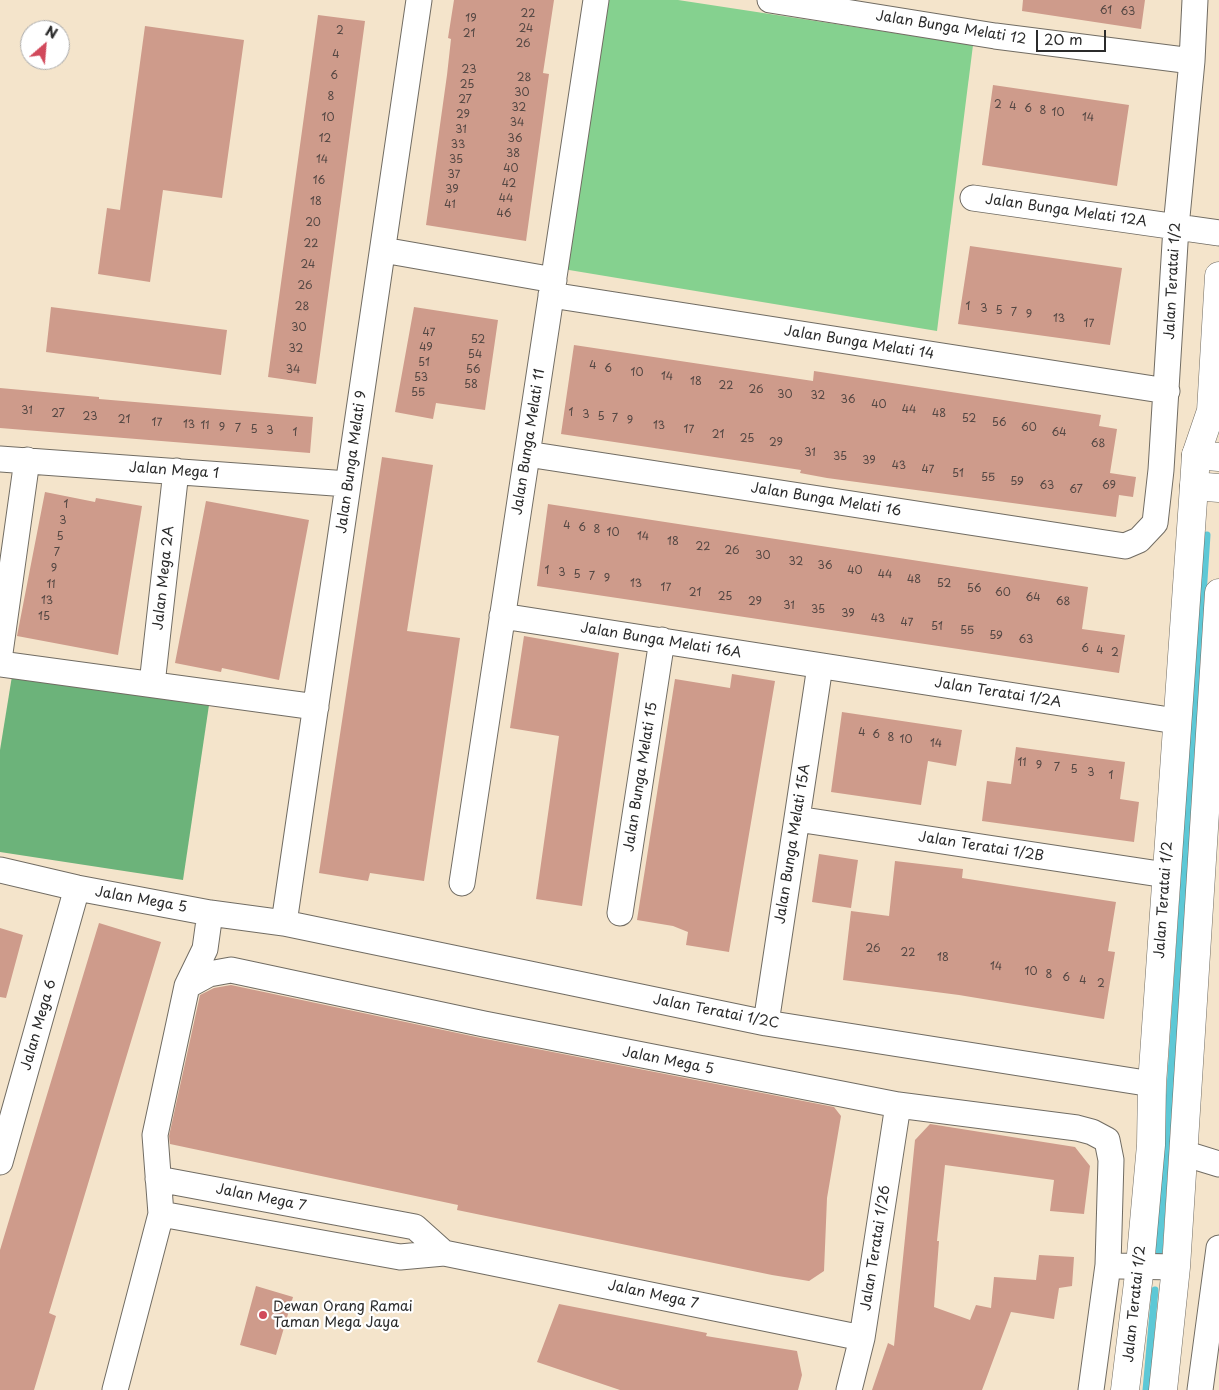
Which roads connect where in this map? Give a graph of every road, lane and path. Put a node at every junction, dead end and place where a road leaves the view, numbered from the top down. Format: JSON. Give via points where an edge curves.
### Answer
{"nodes":[{"id":1,"x":419,"y":0,"type":"edge"},
{"id":2,"x":596,"y":0,"type":"edge"},
{"id":3,"x":770,"y":0,"type":"edge"},
{"id":4,"x":1195,"y":0,"type":"edge"},
{"id":5,"x":1192,"y":62,"type":"junction"},
{"id":6,"x":973,"y":198,"type":"dead end"},
{"id":7,"x":1176,"y":227,"type":"junction"},
{"id":8,"x":1219,"y":233,"type":"edge"},
{"id":9,"x":383,"y":250,"type":"junction"},
{"id":10,"x":1219,"y":276,"type":"edge"},
{"id":11,"x":552,"y":287,"type":"junction"},
{"id":12,"x":1216,"y":375,"type":"edge"},
{"id":13,"x":1167,"y":390,"type":"junction"},
{"id":14,"x":1215,"y":422,"type":"edge"},
{"id":15,"x":527,"y":454,"type":"junction"},
{"id":16,"x":1208,"y":456,"type":"edge"},
{"id":17,"x":0,"y":458,"type":"edge"},
{"id":18,"x":27,"y":460,"type":"junction"},
{"id":19,"x":176,"y":472,"type":"junction"},
{"id":20,"x":348,"y":484,"type":"junction"},
{"id":21,"x":1206,"y":487,"type":"edge"},
{"id":22,"x":1125,"y":546,"type":"joint"},
{"id":23,"x":1219,"y":593,"type":"edge"},
{"id":24,"x":502,"y":616,"type":"junction"},
{"id":25,"x":662,"y":640,"type":"junction"},
{"id":26,"x":0,"y":653,"type":"edge"},
{"id":27,"x":0,"y":664,"type":"edge"},
{"id":28,"x":820,"y":666,"type":"junction"},
{"id":29,"x":152,"y":684,"type":"junction"},
{"id":30,"x":316,"y":707,"type":"junction"},
{"id":31,"x":1176,"y":721,"type":"junction"},
{"id":32,"x":796,"y":819,"type":"junction"},
{"id":33,"x":0,"y":870,"type":"edge"},
{"id":34,"x":1166,"y":875,"type":"junction"},
{"id":35,"x":462,"y":883,"type":"dead end"},
{"id":36,"x":77,"y":888,"type":"junction"},
{"id":37,"x":210,"y":913,"type":"junction"},
{"id":38,"x":620,"y":914,"type":"dead end"},
{"id":39,"x":284,"y":924,"type":"junction"},
{"id":40,"x":205,"y":949,"type":"junction"},
{"id":41,"x":231,"y":970,"type":"junction"},
{"id":42,"x":187,"y":986,"type":"junction"},
{"id":43,"x":766,"y":1023,"type":"junction"},
{"id":44,"x":1152,"y":1084,"type":"junction"},
{"id":45,"x":898,"y":1105,"type":"junction"},
{"id":46,"x":1183,"y":1154,"type":"junction"},
{"id":47,"x":0,"y":1162,"type":"edge"},
{"id":48,"x":1219,"y":1164,"type":"edge"},
{"id":49,"x":158,"y":1179,"type":"junction"},
{"id":50,"x":161,"y":1214,"type":"junction"},
{"id":51,"x":1219,"y":1248,"type":"edge"},
{"id":52,"x":444,"y":1252,"type":"junction"},
{"id":53,"x":1108,"y":1265,"type":"junction"},
{"id":54,"x":1140,"y":1266,"type":"junction"},
{"id":55,"x":1176,"y":1267,"type":"junction"},
{"id":56,"x":862,"y":1338,"type":"junction"},
{"id":57,"x":1212,"y":1364,"type":"edge"},
{"id":58,"x":115,"y":1390,"type":"edge"},
{"id":59,"x":849,"y":1390,"type":"edge"},
{"id":60,"x":1091,"y":1390,"type":"edge"},
{"id":61,"x":1125,"y":1390,"type":"edge"},
{"id":62,"x":1163,"y":1390,"type":"edge"},
{"id":63,"x":1200,"y":1390,"type":"edge"}],
"edges":[{"from":1,"to":9,"type":"street","name":"Jalan Bunga Melati 9"},
{"from":2,"to":11,"type":"street","name":"Jalan Bunga Melati 11"},
{"from":3,"to":5,"type":"street","name":"Jalan Bunga Melati 12","via":[[995,36]]},
{"from":4,"to":5,"type":"street","name":"Jalan Teratai 1/2"},
{"from":5,"to":7,"type":"street","name":"Jalan Teratai 1/2"},
{"from":6,"to":7,"type":"street","name":"Jalan Bunga Melati 12A"},
{"from":7,"to":8,"type":"street","name":"Jalan Bunga Melati 12A"},
{"from":7,"to":13,"type":"street","name":"Jalan Teratai 1/2"},
{"from":9,"to":11,"type":"street","name":"Jalan Bunga Melati 14"},
{"from":9,"to":20,"type":"street","name":"Jalan Bunga Melati 9"},
{"from":10,"to":12,"type":"main road","name":"Jalan Teratai 1/2"},
{"from":11,"to":13,"type":"street","name":"Jalan Bunga Melati 14"},
{"from":11,"to":15,"type":"street","name":"Jalan Bunga Melati 11"},
{"from":12,"to":14,"type":"main road","name":"Jalan Teratai 1/2"},
{"from":13,"to":22,"type":"street","name":"Jalan Teratai 1/2","via":[[1155,523],[1139,540]]},
{"from":14,"to":16,"type":"main road","name":"Jalan Teratai 1/2"},
{"from":15,"to":22,"type":"street","name":"Jalan Bunga Melati 16"},
{"from":15,"to":24,"type":"street","name":"Jalan Bunga Melati 11"},
{"from":16,"to":21,"type":"main road","name":"Jalan Teratai 1/2"},
{"from":17,"to":18,"type":"street","name":"Jalan Mega 1"},
{"from":18,"to":19,"type":"street","name":"Jalan Mega 1"},
{"from":18,"to":26,"type":"street"},
{"from":19,"to":20,"type":"street","name":"Jalan Mega 1"},
{"from":19,"to":29,"type":"street","name":"Jalan Mega 2A"},
{"from":20,"to":30,"type":"street","name":"Jalan Bunga Melati 9"},
{"from":21,"to":31,"type":"main road","name":"Jalan Teratai 1/2"},
{"from":23,"to":46,"type":"main road"},
{"from":24,"to":25,"type":"street","name":"Jalan Bunga Melati 16A"},
{"from":24,"to":35,"type":"street","name":"Jalan Bunga Melati 11"},
{"from":25,"to":28,"type":"street","name":"Jalan Bunga Melati 16A"},
{"from":25,"to":38,"type":"street","name":"Jalan Bunga Melati 15"},
{"from":27,"to":29,"type":"street"},
{"from":28,"to":31,"type":"street","name":"Jalan Teratai 1/2A"},
{"from":28,"to":32,"type":"street","name":"Jalan Bunga Melati 15A"},
{"from":29,"to":30,"type":"street"},
{"from":30,"to":39,"type":"street","name":"Jalan Bunga Melati 9"},
{"from":31,"to":34,"type":"main road","name":"Jalan Teratai 1/2"},
{"from":32,"to":34,"type":"street","name":"Jalan Teratai 1/2B"},
{"from":32,"to":43,"type":"street","name":"Jalan Bunga Melati 15A"},
{"from":33,"to":36,"type":"street","name":"Jalan Mega 5"},
{"from":34,"to":44,"type":"main road","name":"Jalan Teratai 1/2"},
{"from":36,"to":37,"type":"street","name":"Jalan Mega 5"},
{"from":36,"to":47,"type":"street","name":"Jalan Mega 6"},
{"from":37,"to":39,"type":"street","name":"Jalan Mega 5"},
{"from":37,"to":40,"type":"street"},
{"from":39,"to":43,"type":"street","name":"Jalan Teratai 1/2C"},
{"from":40,"to":41,"type":"street","name":"Jalan Mega 5"},
{"from":40,"to":42,"type":"street"},
{"from":41,"to":42,"type":"street","name":"Jalan Mega 5","via":[[209,974]]},
{"from":41,"to":45,"type":"street","name":"Jalan Mega 5","via":[[484,1024]]},
{"from":42,"to":49,"type":"street","via":[[154,1135]]},
{"from":43,"to":44,"type":"street","name":"Jalan Teratai 1/2C"},
{"from":44,"to":54,"type":"main road","name":"Jalan Teratai 1/2","via":[[1151,1145]]},
{"from":45,"to":53,"type":"street","name":"Jalan Mega 5","via":[[1077,1128],[1106,1140],[1112,1160]]},
{"from":45,"to":56,"type":"street","name":"Jalan Teratai 1/26"},
{"from":46,"to":48,"type":"street"},
{"from":46,"to":55,"type":"main road"},
{"from":49,"to":50,"type":"street"},
{"from":49,"to":52,"type":"street","name":"Jalan Mega 7","via":[[415,1227]]},
{"from":50,"to":52,"type":"street","name":"Jalan Mega 7","via":[[400,1257]]},
{"from":50,"to":58,"type":"street"},
{"from":51,"to":57,"type":"street"},
{"from":52,"to":56,"type":"street","name":"Jalan Mega 7"},
{"from":53,"to":54,"type":"street"},
{"from":53,"to":60,"type":"street"},
{"from":54,"to":55,"type":"street"},
{"from":54,"to":61,"type":"main road","name":"Jalan Teratai 1/2"},
{"from":55,"to":62,"type":"main road"},
{"from":56,"to":59,"type":"street","name":"Jalan Teratai 1/26"},
{"from":57,"to":63,"type":"street"}]}
